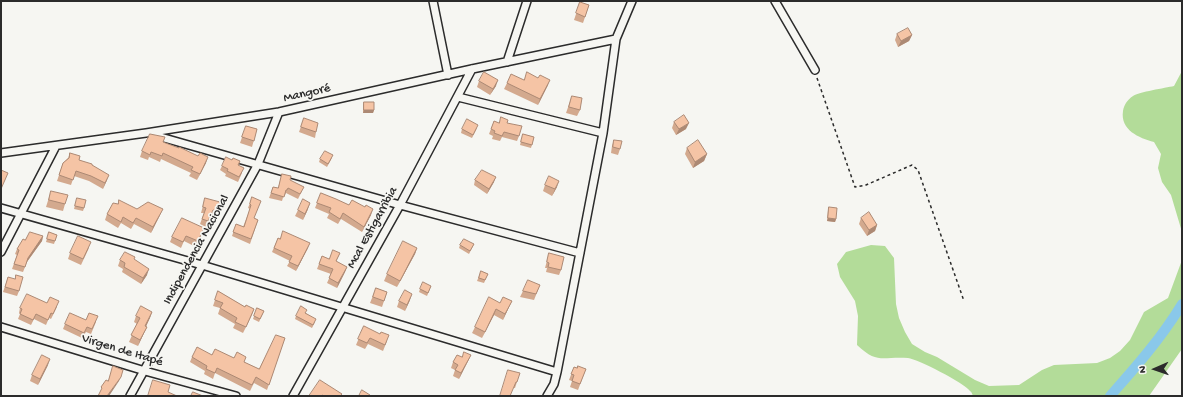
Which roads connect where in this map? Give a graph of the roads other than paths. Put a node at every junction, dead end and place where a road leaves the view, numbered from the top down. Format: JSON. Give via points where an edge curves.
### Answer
{"nodes":[{"id":1,"x":433,"y":1,"type":"edge"},
{"id":2,"x":527,"y":1,"type":"edge"},
{"id":3,"x":632,"y":1,"type":"edge"},
{"id":4,"x":775,"y":1,"type":"edge"},
{"id":5,"x":616,"y":39,"type":"junction"},
{"id":6,"x":507,"y":62,"type":"junction"},
{"id":7,"x":472,"y":69,"type":"junction"},
{"id":8,"x":815,"y":70,"type":"road end"},
{"id":9,"x":448,"y":75,"type":"junction"},
{"id":10,"x":458,"y":97,"type":"junction"},
{"id":11,"x":279,"y":112,"type":"junction"},
{"id":12,"x":146,"y":133,"type":"junction"},
{"id":13,"x":603,"y":133,"type":"junction"},
{"id":14,"x":56,"y":146,"type":"junction"},
{"id":15,"x":1,"y":153,"type":"edge"},
{"id":16,"x":258,"y":164,"type":"junction"},
{"id":17,"x":400,"y":204,"type":"junction"},
{"id":18,"x":1,"y":208,"type":"edge"},
{"id":19,"x":20,"y":214,"type":"junction"},
{"id":20,"x":1,"y":252,"type":"edge"},
{"id":21,"x":580,"y":253,"type":"junction"},
{"id":22,"x":202,"y":264,"type":"junction"},
{"id":23,"x":343,"y":307,"type":"junction"},
{"id":24,"x":1,"y":327,"type":"edge"},
{"id":25,"x":145,"y":370,"type":"junction"},
{"id":26,"x":557,"y":372,"type":"junction"},
{"id":27,"x":130,"y":396,"type":"edge"},
{"id":28,"x":236,"y":396,"type":"edge"},
{"id":29,"x":293,"y":396,"type":"edge"},
{"id":30,"x":546,"y":396,"type":"edge"}],
"edges":[{"from":1,"to":9,"type":"street"},
{"from":2,"to":6,"type":"street"},
{"from":3,"to":5,"type":"street"},
{"from":4,"to":8,"type":"street"},
{"from":5,"to":6,"type":"street","name":"Mangoré"},
{"from":5,"to":13,"type":"street"},
{"from":6,"to":7,"type":"street","name":"Mangoré"},
{"from":7,"to":9,"type":"street","name":"Mangoré"},
{"from":7,"to":10,"type":"street","name":"Mcal Estigarribia"},
{"from":9,"to":11,"type":"street","name":"Mangoré"},
{"from":10,"to":13,"type":"street"},
{"from":10,"to":17,"type":"street","name":"Mcal Estigarribia"},
{"from":11,"to":12,"type":"street","name":"Mangoré"},
{"from":11,"to":16,"type":"street","name":"Indipendencia Nacional"},
{"from":12,"to":14,"type":"street","name":"Mangoré"},
{"from":12,"to":16,"type":"street"},
{"from":13,"to":21,"type":"street"},
{"from":14,"to":15,"type":"street","name":"Mangoré"},
{"from":14,"to":19,"type":"street"},
{"from":16,"to":17,"type":"street"},
{"from":16,"to":22,"type":"street","name":"Indipendencia Nacional"},
{"from":17,"to":21,"type":"street"},
{"from":17,"to":23,"type":"street","name":"Mcal Estigarribia"},
{"from":18,"to":19,"type":"street"},
{"from":19,"to":20,"type":"street"},
{"from":19,"to":22,"type":"street"},
{"from":21,"to":26,"type":"street"},
{"from":22,"to":23,"type":"street"},
{"from":22,"to":25,"type":"street","name":"Indipendencia Nacional"},
{"from":23,"to":26,"type":"street"},
{"from":23,"to":29,"type":"street","name":"Mcal Estigarribia"},
{"from":24,"to":25,"type":"street","name":"Virgen de Itapé"},
{"from":25,"to":27,"type":"street","name":"Indipendencia Nacional"},
{"from":25,"to":28,"type":"street","name":"Virgen de Itapé"},
{"from":26,"to":30,"type":"street","via":[[554,384]]}]}
